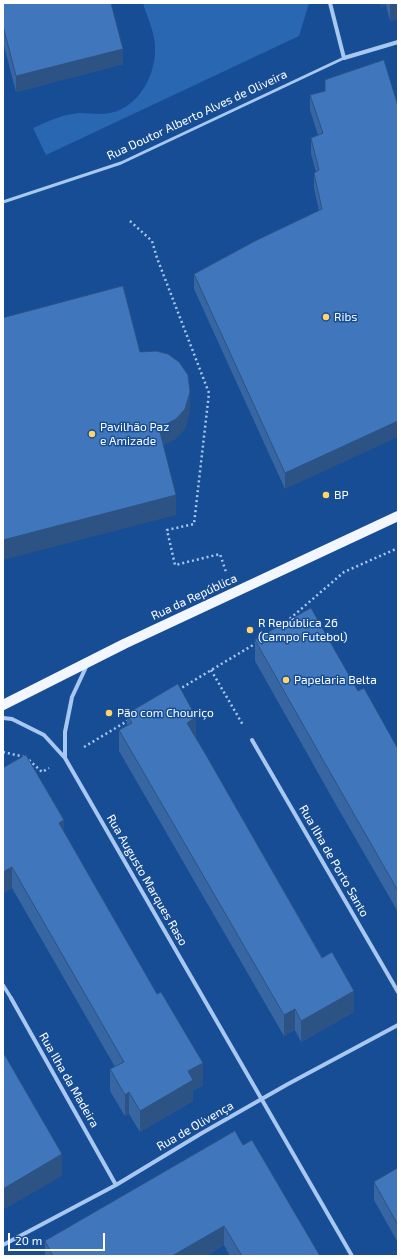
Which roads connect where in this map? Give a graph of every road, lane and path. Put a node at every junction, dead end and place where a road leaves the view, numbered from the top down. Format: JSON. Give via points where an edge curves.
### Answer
{"nodes":[{"id":1,"x":330,"y":3,"type":"edge"},
{"id":2,"x":398,"y":42,"type":"edge"},
{"id":3,"x":344,"y":58,"type":"junction"},
{"id":4,"x":3,"y":202,"type":"edge"},
{"id":5,"x":130,"y":221,"type":"dead end"},
{"id":6,"x":398,"y":516,"type":"edge"},
{"id":7,"x":398,"y":548,"type":"edge"},
{"id":8,"x":234,"y":593,"type":"junction"},
{"id":9,"x":284,"y":624,"type":"edge"},
{"id":10,"x":258,"y":642,"type":"edge"},
{"id":11,"x":88,"y":662,"type":"junction"},
{"id":12,"x":211,"y":670,"type":"junction"},
{"id":13,"x":178,"y":690,"type":"edge"},
{"id":14,"x":3,"y":705,"type":"edge"},
{"id":15,"x":3,"y":718,"type":"edge"},
{"id":16,"x":131,"y":718,"type":"edge"},
{"id":17,"x":252,"y":740,"type":"joint"},
{"id":18,"x":3,"y":752,"type":"edge"},
{"id":19,"x":65,"y":758,"type":"junction"},
{"id":20,"x":3,"y":985,"type":"edge"},
{"id":21,"x":398,"y":992,"type":"edge"},
{"id":22,"x":11,"y":998,"type":"joint"},
{"id":23,"x":398,"y":1025,"type":"edge"},
{"id":24,"x":262,"y":1099,"type":"junction"},
{"id":25,"x":116,"y":1184,"type":"junction"},
{"id":26,"x":3,"y":1245,"type":"edge"},
{"id":27,"x":352,"y":1256,"type":"edge"}],
"edges":[{"from":1,"to":3,"type":"street"},
{"from":2,"to":3,"type":"street","name":"Rua Doutor Alberto Alves de Oliveira"},
{"from":3,"to":4,"type":"lane","name":"Rua Doutor Alberto Alves de Oliveira","via":[[121,163]]},
{"from":5,"to":8,"type":"path","via":[[152,241],[208,394],[194,524],[167,530],[175,565],[220,554]]},
{"from":6,"to":8,"type":"main road","name":"Rua da República"},
{"from":7,"to":9,"type":"path","via":[[344,572]]},
{"from":8,"to":11,"type":"main road","name":"Rua da República"},
{"from":10,"to":12,"type":"path"},
{"from":11,"to":14,"type":"main road","name":"Rua da República"},
{"from":11,"to":19,"type":"street","via":[[72,697],[65,732]]},
{"from":12,"to":13,"type":"path"},
{"from":12,"to":17,"type":"path"},
{"from":15,"to":19,"type":"street","via":[[12,719],[44,735]]},
{"from":16,"to":19,"type":"path"},
{"from":17,"to":21,"type":"street","name":"Rua Ilha de Porto Santo"},
{"from":18,"to":19,"type":"path","via":[[25,757],[42,772]]},
{"from":19,"to":24,"type":"street","name":"Rua Augusto Marques Raso"},
{"from":20,"to":22,"type":"street","name":"Rua Ilha da Madeira"},
{"from":22,"to":25,"type":"street","name":"Rua Ilha da Madeira"},
{"from":23,"to":24,"type":"street","name":"Rua de Olivença"},
{"from":24,"to":25,"type":"street","name":"Rua de Olivença"},
{"from":24,"to":27,"type":"street","name":"Rua Augusto Marques Raso"},
{"from":25,"to":26,"type":"street","name":"Rua de Olivença"}]}
